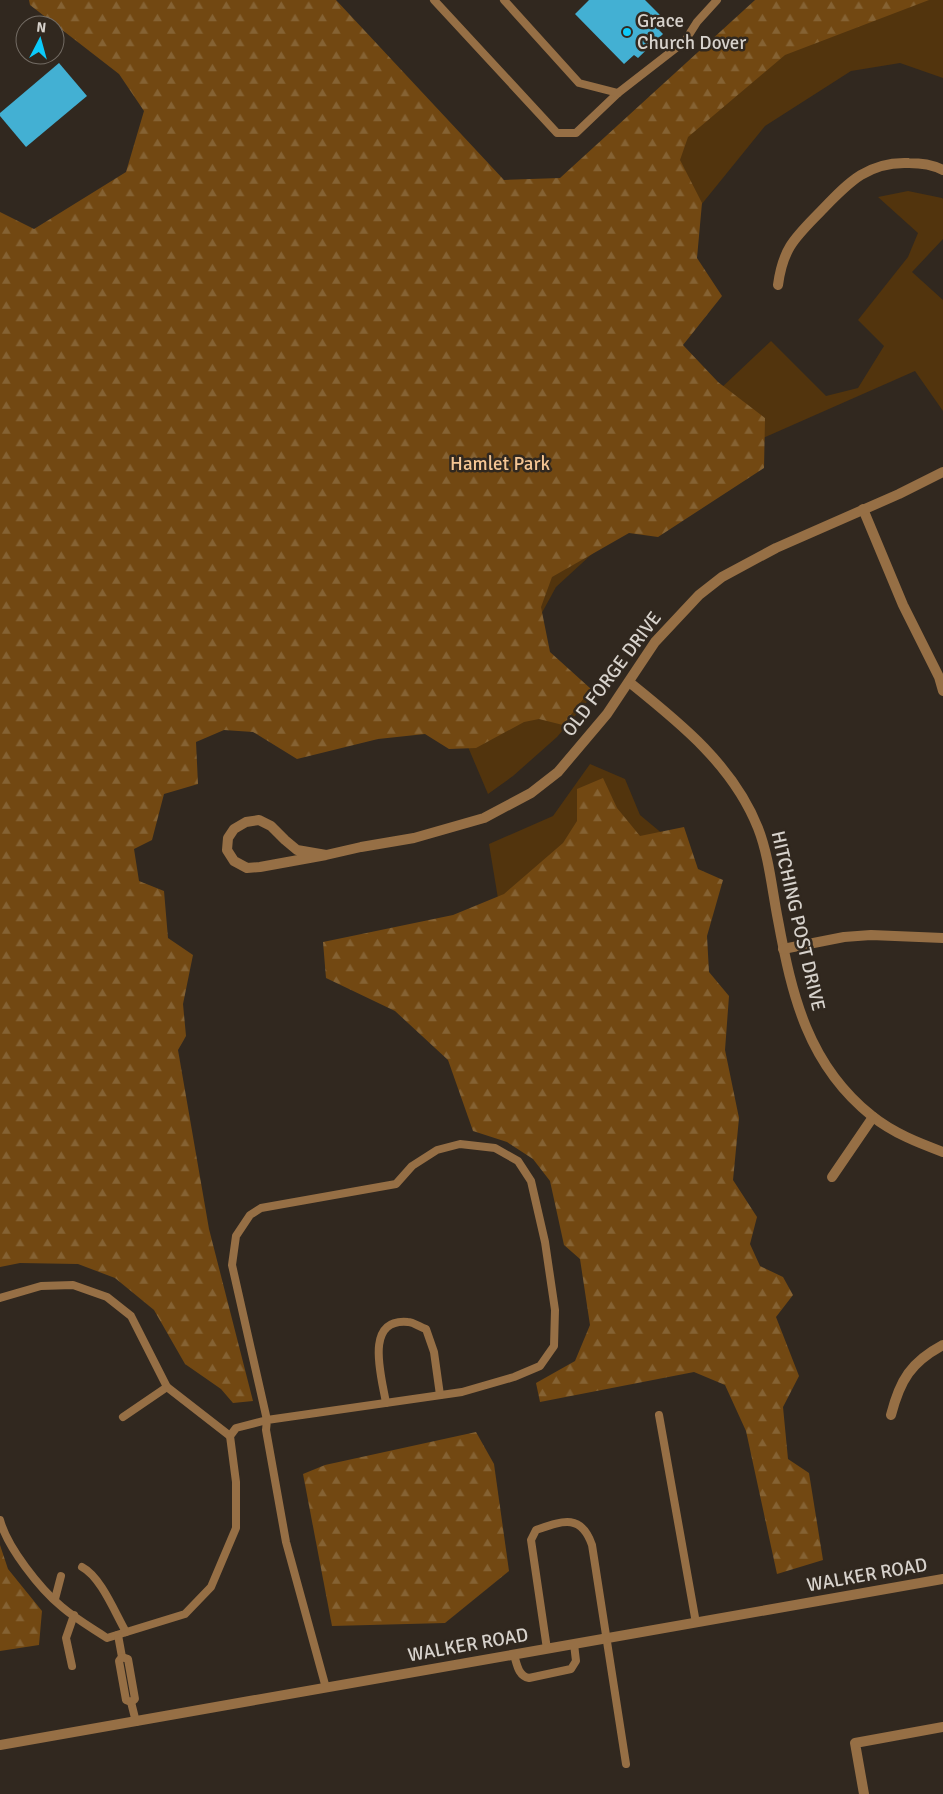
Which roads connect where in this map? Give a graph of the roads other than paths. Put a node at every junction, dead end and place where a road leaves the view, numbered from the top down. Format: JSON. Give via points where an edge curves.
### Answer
{"nodes":[{"id":1,"x":434,"y":0,"type":"edge"},
{"id":2,"x":504,"y":0,"type":"edge"},
{"id":3,"x":717,"y":0,"type":"edge"},
{"id":4,"x":618,"y":93,"type":"junction"},
{"id":5,"x":943,"y":170,"type":"edge"},
{"id":6,"x":778,"y":285,"type":"dead end"},
{"id":7,"x":943,"y":472,"type":"edge"},
{"id":8,"x":864,"y":510,"type":"junction"},
{"id":9,"x":629,"y":682,"type":"junction"},
{"id":10,"x":943,"y":691,"type":"edge"},
{"id":11,"x":326,"y":855,"type":"junction"},
{"id":12,"x":943,"y":938,"type":"edge"},
{"id":13,"x":783,"y":949,"type":"junction"},
{"id":14,"x":873,"y":1117,"type":"junction"},
{"id":15,"x":943,"y":1152,"type":"edge"},
{"id":16,"x":832,"y":1177,"type":"dead end"},
{"id":17,"x":0,"y":1298,"type":"edge"},
{"id":18,"x":943,"y":1345,"type":"edge"},
{"id":19,"x":167,"y":1387,"type":"junction"},
{"id":20,"x":440,"y":1395,"type":"junction"},
{"id":21,"x":386,"y":1403,"type":"junction"},
{"id":22,"x":659,"y":1415,"type":"dead end"},
{"id":23,"x":891,"y":1415,"type":"dead end"},
{"id":24,"x":123,"y":1417,"type":"dead end"},
{"id":25,"x":268,"y":1420,"type":"junction"},
{"id":26,"x":230,"y":1436,"type":"junction"},
{"id":27,"x":0,"y":1520,"type":"edge"},
{"id":28,"x":82,"y":1567,"type":"dead end"},
{"id":29,"x":61,"y":1576,"type":"dead end"},
{"id":30,"x":943,"y":1579,"type":"edge"},
{"id":31,"x":54,"y":1599,"type":"junction"},
{"id":32,"x":74,"y":1616,"type":"junction"},
{"id":33,"x":696,"y":1623,"type":"junction"},
{"id":34,"x":126,"y":1632,"type":"junction"},
{"id":35,"x":118,"y":1635,"type":"junction"},
{"id":36,"x":607,"y":1638,"type":"junction"},
{"id":37,"x":574,"y":1644,"type":"junction"},
{"id":38,"x":547,"y":1649,"type":"junction"},
{"id":39,"x":514,"y":1655,"type":"junction"},
{"id":40,"x":72,"y":1666,"type":"dead end"},
{"id":41,"x":326,"y":1688,"type":"junction"},
{"id":42,"x":136,"y":1722,"type":"junction"},
{"id":43,"x":943,"y":1728,"type":"edge"},
{"id":44,"x":0,"y":1746,"type":"edge"},
{"id":45,"x":626,"y":1764,"type":"dead end"},
{"id":46,"x":864,"y":1794,"type":"edge"}],
"edges":[{"from":1,"to":4,"type":"lane","via":[[557,133],[576,133]]},
{"from":2,"to":4,"type":"lane","via":[[579,84]]},
{"from":3,"to":4,"type":"lane","via":[[685,41]]},
{"from":5,"to":6,"type":"street","via":[[919,163],[899,162],[864,172],[847,184],[792,241]]},
{"from":7,"to":8,"type":"street","name":"OLD FORGE DRIVE"},
{"from":8,"to":9,"type":"street","name":"OLD FORGE DRIVE","via":[[776,548],[722,577],[699,595],[655,642]]},
{"from":8,"to":10,"type":"street"},
{"from":9,"to":11,"type":"street","name":"OLD FORGE DRIVE","via":[[607,714],[558,772],[531,793],[484,818],[414,838]]},
{"from":9,"to":13,"type":"street","name":"HITCHING POST DRIVE","via":[[692,734],[732,780],[758,827],[765,850]]},
{"from":11,"to":11,"type":"street","name":"OLD FORGE DRIVE","via":[[247,868],[234,861],[228,850],[228,838],[234,829],[246,822],[259,820],[271,826],[298,850]]},
{"from":12,"to":13,"type":"street","via":[[870,935]]},
{"from":13,"to":14,"type":"street","name":"HITCHING POST DRIVE","via":[[796,1000],[817,1053],[851,1097]]},
{"from":14,"to":15,"type":"street","name":"HITCHING POST DRIVE","via":[[918,1143]]},
{"from":14,"to":16,"type":"street"},
{"from":17,"to":19,"type":"lane","via":[[41,1286],[73,1285],[107,1297],[131,1316]]},
{"from":18,"to":23,"type":"street","via":[[913,1366],[903,1379]]},
{"from":19,"to":24,"type":"lane"},
{"from":19,"to":26,"type":"lane"},
{"from":20,"to":21,"type":"lane"},
{"from":20,"to":21,"type":"lane","via":[[434,1352],[426,1329],[409,1322],[391,1324],[381,1333],[378,1354]]},
{"from":20,"to":25,"type":"lane","via":[[514,1377],[540,1366],[554,1346],[554,1300],[531,1181],[518,1161],[495,1148],[460,1144],[437,1150],[412,1166],[396,1184],[262,1208],[250,1216],[236,1236],[232,1265]]},
{"from":21,"to":25,"type":"lane"},
{"from":22,"to":33,"type":"lane"},
{"from":25,"to":26,"type":"lane","via":[[236,1428]]},
{"from":25,"to":41,"type":"lane","via":[[266,1430],[286,1542]]},
{"from":26,"to":34,"type":"lane","via":[[236,1482],[236,1528],[211,1587],[185,1614]]},
{"from":27,"to":31,"type":"lane","via":[[24,1567]]},
{"from":28,"to":34,"type":"lane","via":[[98,1582]]},
{"from":29,"to":31,"type":"lane"},
{"from":30,"to":33,"type":"street","name":"WALKER ROAD"},
{"from":31,"to":32,"type":"lane"},
{"from":32,"to":35,"type":"lane","via":[[107,1638]]},
{"from":32,"to":40,"type":"lane","via":[[66,1638]]},
{"from":33,"to":36,"type":"street","name":"WALKER ROAD"},
{"from":34,"to":35,"type":"lane"},
{"from":35,"to":42,"type":"lane","via":[[122,1656],[128,1660]]},
{"from":36,"to":37,"type":"street","name":"WALKER ROAD"},
{"from":36,"to":38,"type":"lane","via":[[587,1531],[578,1524],[560,1522],[536,1530],[531,1540]]},
{"from":36,"to":45,"type":"lane"},
{"from":37,"to":38,"type":"street","name":"WALKER ROAD"},
{"from":37,"to":39,"type":"lane","via":[[576,1661],[571,1669],[529,1678],[520,1674]]},
{"from":38,"to":39,"type":"street","name":"WALKER ROAD"},
{"from":39,"to":41,"type":"street","name":"WALKER ROAD"},
{"from":41,"to":42,"type":"street","name":"WALKER ROAD"},
{"from":42,"to":44,"type":"street","name":"WALKER ROAD"},
{"from":43,"to":46,"type":"street","via":[[855,1743]]}]}
